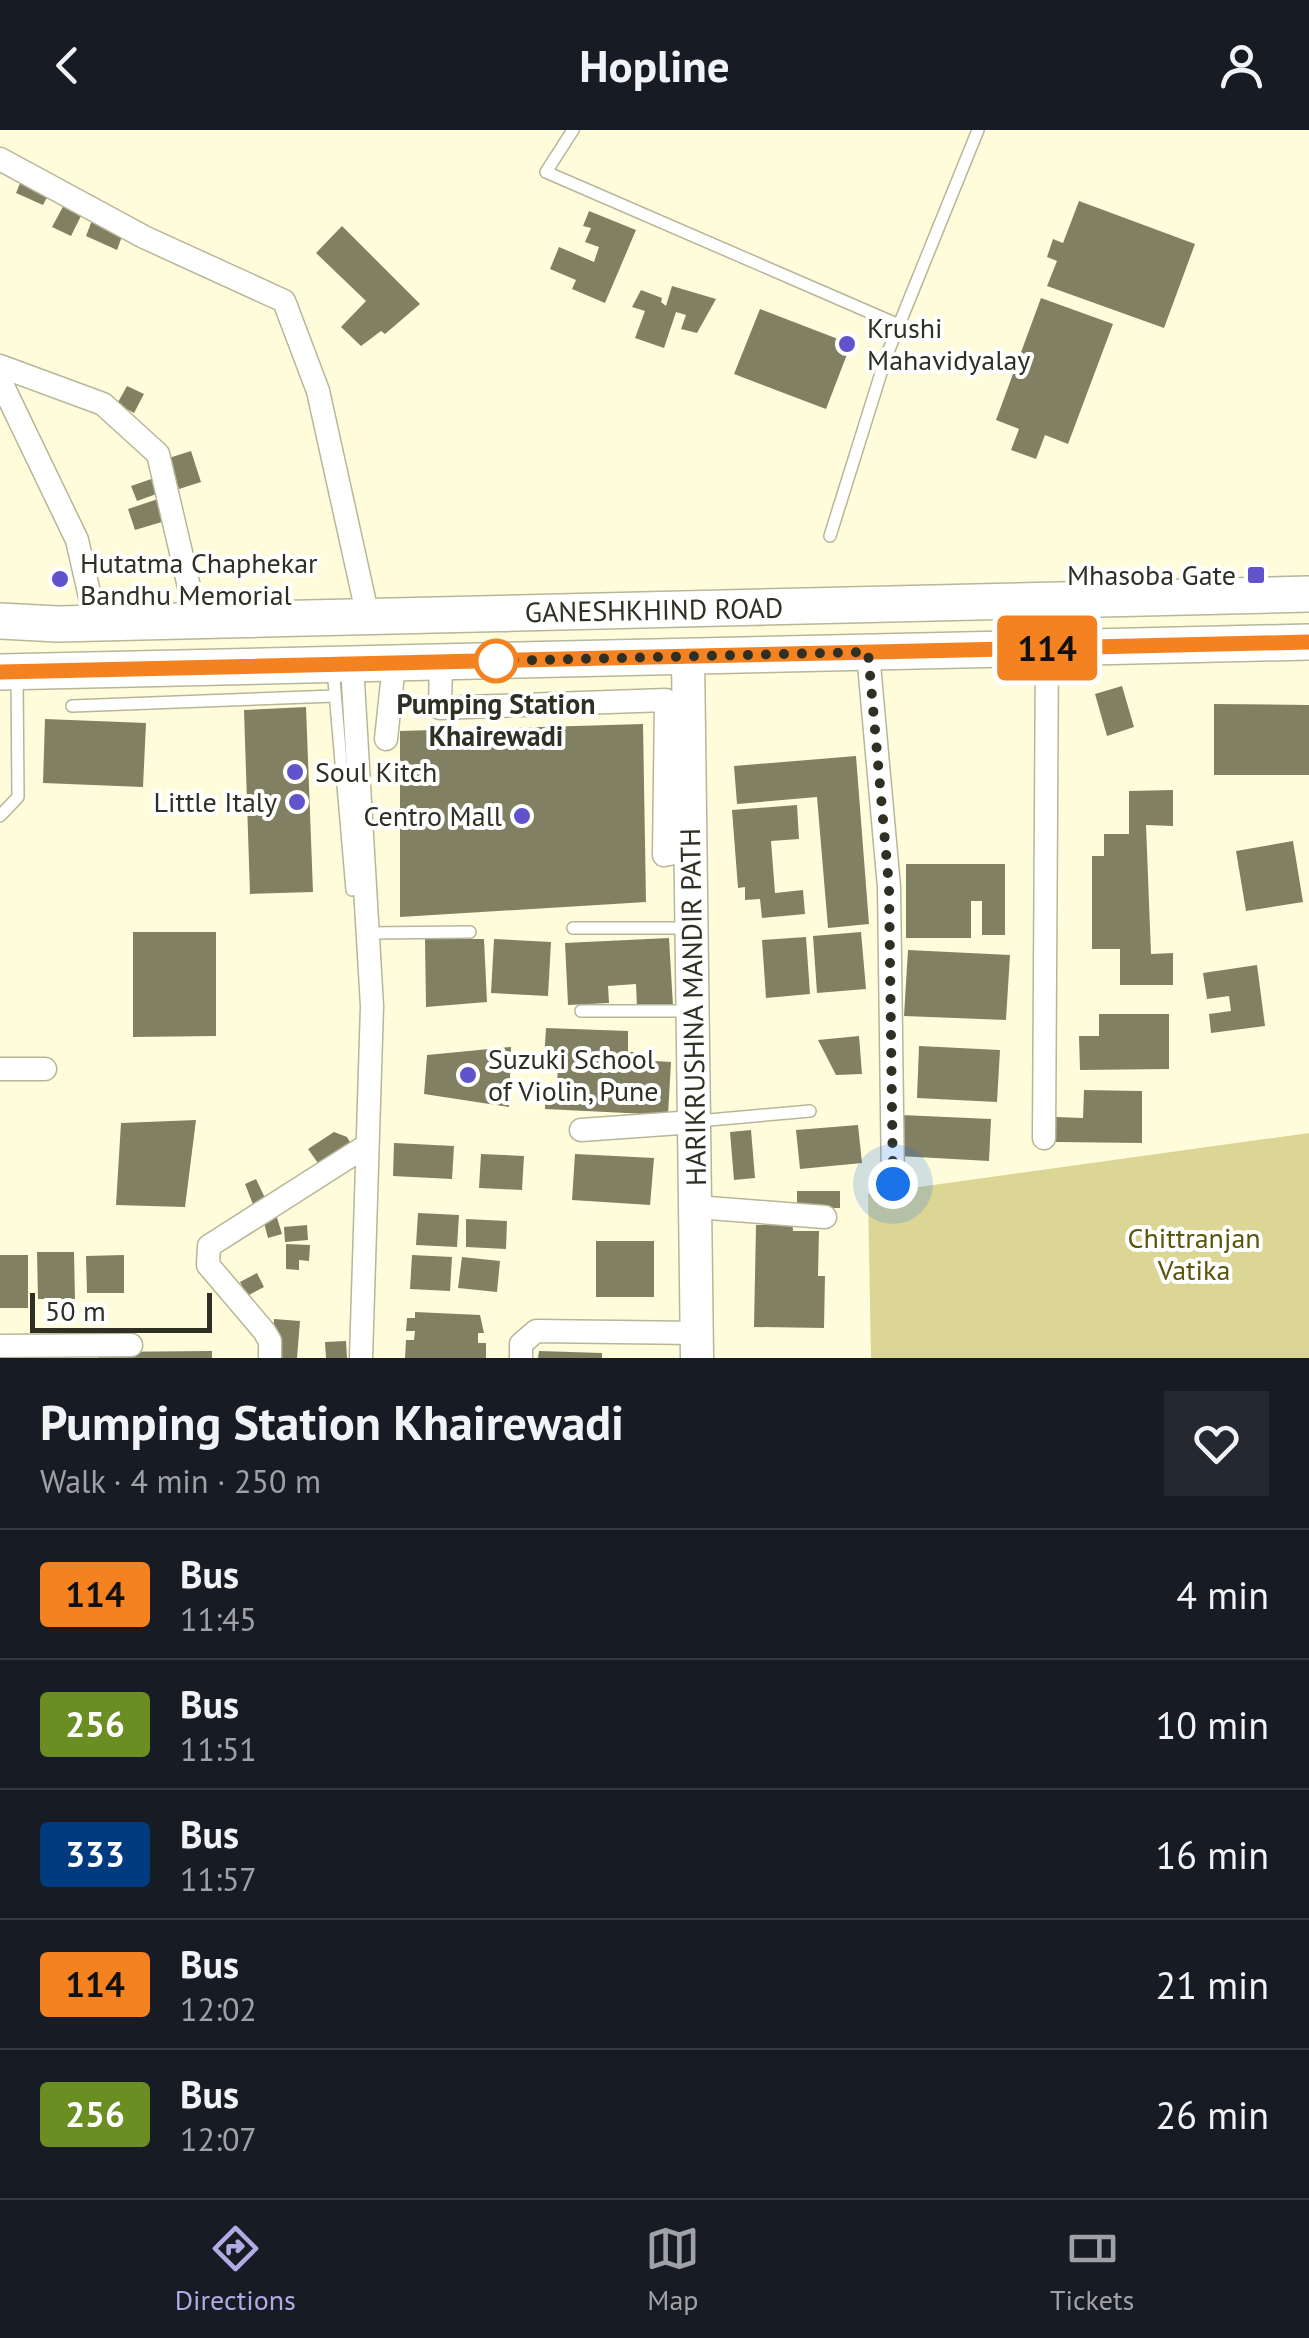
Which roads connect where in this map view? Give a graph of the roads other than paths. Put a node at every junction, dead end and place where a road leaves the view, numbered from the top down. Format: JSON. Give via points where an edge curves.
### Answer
{"nodes":[{"id":1,"x":573,"y":130,"type":"edge"},
{"id":2,"x":978,"y":130,"type":"edge"},
{"id":3,"x":0,"y":159,"type":"edge"},
{"id":4,"x":899,"y":325,"type":"junction"},
{"id":5,"x":0,"y":366,"type":"edge"},
{"id":6,"x":0,"y":380,"type":"edge"},
{"id":7,"x":830,"y":536,"type":"dead end"},
{"id":8,"x":1309,"y":594,"type":"edge"},
{"id":9,"x":368,"y":617,"type":"junction"},
{"id":10,"x":0,"y":621,"type":"edge"},
{"id":11,"x":197,"y":621,"type":"junction"},
{"id":12,"x":96,"y":623,"type":"junction"},
{"id":13,"x":58,"y":624,"type":"junction"},
{"id":14,"x":1309,"y":642,"type":"edge"},
{"id":15,"x":1046,"y":648,"type":"junction"},
{"id":16,"x":868,"y":652,"type":"junction"},
{"id":17,"x":688,"y":656,"type":"junction"},
{"id":18,"x":441,"y":663,"type":"junction"},
{"id":19,"x":394,"y":664,"type":"junction"},
{"id":20,"x":9,"y":672,"type":"edge"},
{"id":21,"x":59,"y":672,"type":"junction"},
{"id":22,"x":339,"y":675,"type":"junction"},
{"id":23,"x":230,"y":684,"type":"junction"},
{"id":24,"x":72,"y":706,"type":"dead end"},
{"id":25,"x":386,"y":739,"type":"dead end"},
{"id":26,"x":0,"y":816,"type":"edge"},
{"id":27,"x":690,"y":850,"type":"junction"},
{"id":28,"x":352,"y":890,"type":"dead end"},
{"id":29,"x":573,"y":928,"type":"dead end"},
{"id":30,"x":692,"y":928,"type":"junction"},
{"id":31,"x":470,"y":932,"type":"dead end"},
{"id":32,"x":368,"y":933,"type":"junction"},
{"id":33,"x":582,"y":1011,"type":"dead end"},
{"id":34,"x":693,"y":1011,"type":"junction"},
{"id":35,"x":0,"y":1069,"type":"edge"},
{"id":36,"x":45,"y":1069,"type":"dead end"},
{"id":37,"x":810,"y":1111,"type":"dead end"},
{"id":38,"x":694,"y":1122,"type":"junction"},
{"id":39,"x":581,"y":1130,"type":"dead end"},
{"id":40,"x":1044,"y":1138,"type":"dead end"},
{"id":41,"x":366,"y":1146,"type":"junction"},
{"id":42,"x":893,"y":1184,"type":"dead end"},
{"id":43,"x":696,"y":1207,"type":"junction"},
{"id":44,"x":825,"y":1217,"type":"dead end"},
{"id":45,"x":131,"y":1345,"type":"dead end"},
{"id":46,"x":0,"y":1346,"type":"edge"},
{"id":47,"x":697,"y":1346,"type":"edge"},
{"id":48,"x":270,"y":1358,"type":"edge"},
{"id":49,"x":361,"y":1358,"type":"edge"},
{"id":50,"x":521,"y":1358,"type":"edge"}],
"edges":[{"from":1,"to":4,"type":"lane","via":[[546,172]]},
{"from":2,"to":4,"type":"lane"},
{"from":3,"to":9,"type":"street","via":[[144,237],[284,301],[318,391]]},
{"from":4,"to":7,"type":"lane"},
{"from":5,"to":11,"type":"street","via":[[103,404],[158,454]]},
{"from":6,"to":12,"type":"street","via":[[77,540]]},
{"from":8,"to":9,"type":"main road","name":"GANESHKHIND ROAD"},
{"from":9,"to":11,"type":"main road","name":"GANESHKHIND ROAD"},
{"from":10,"to":13,"type":"main road","name":"GANESHKHIND ROAD"},
{"from":11,"to":12,"type":"main road","name":"GANESHKHIND ROAD"},
{"from":12,"to":13,"type":"main road","name":"GANESHKHIND ROAD"},
{"from":13,"to":21,"type":"main road"},
{"from":14,"to":15,"type":"main road","name":"GANESHKHIND ROAD"},
{"from":15,"to":16,"type":"main road","name":"GANESHKHIND ROAD"},
{"from":15,"to":40,"type":"street"},
{"from":16,"to":17,"type":"main road","name":"GANESHKHIND ROAD"},
{"from":16,"to":42,"type":"street","via":[[889,886]]},
{"from":17,"to":18,"type":"main road","name":"GANESHKHIND ROAD"},
{"from":17,"to":27,"type":"street","name":"HARIKRUSHNA MANDIR PATH"},
{"from":18,"to":19,"type":"main road","name":"GANESHKHIND ROAD"},
{"from":18,"to":27,"type":"street","via":[[440,708],[666,700],[664,855]]},
{"from":19,"to":22,"type":"main road","name":"GANESHKHIND ROAD"},
{"from":19,"to":25,"type":"street"},
{"from":20,"to":21,"type":"main road","name":"GANESHKHIND ROAD"},
{"from":20,"to":26,"type":"lane","via":[[18,797]]},
{"from":21,"to":23,"type":"main road","name":"GANESHKHIND ROAD"},
{"from":22,"to":23,"type":"main road","name":"GANESHKHIND ROAD"},
{"from":22,"to":28,"type":"lane"},
{"from":22,"to":32,"type":"street"},
{"from":23,"to":24,"type":"lane"},
{"from":27,"to":30,"type":"street","name":"HARIKRUSHNA MANDIR PATH"},
{"from":29,"to":30,"type":"lane"},
{"from":30,"to":34,"type":"street","name":"HARIKRUSHNA MANDIR PATH"},
{"from":31,"to":32,"type":"lane"},
{"from":32,"to":41,"type":"street"},
{"from":33,"to":34,"type":"lane"},
{"from":34,"to":38,"type":"street","name":"HARIKRUSHNA MANDIR PATH"},
{"from":35,"to":36,"type":"street"},
{"from":37,"to":38,"type":"lane"},
{"from":38,"to":39,"type":"street"},
{"from":38,"to":43,"type":"street","name":"HARIKRUSHNA MANDIR PATH"},
{"from":41,"to":48,"type":"street","via":[[208,1246],[208,1265],[264,1331]]},
{"from":41,"to":49,"type":"street"},
{"from":43,"to":44,"type":"street"},
{"from":43,"to":47,"type":"street","name":"HARIKRUSHNA MANDIR PATH"},
{"from":45,"to":46,"type":"street"},
{"from":47,"to":50,"type":"street","via":[[536,1331],[522,1344]]}]}
